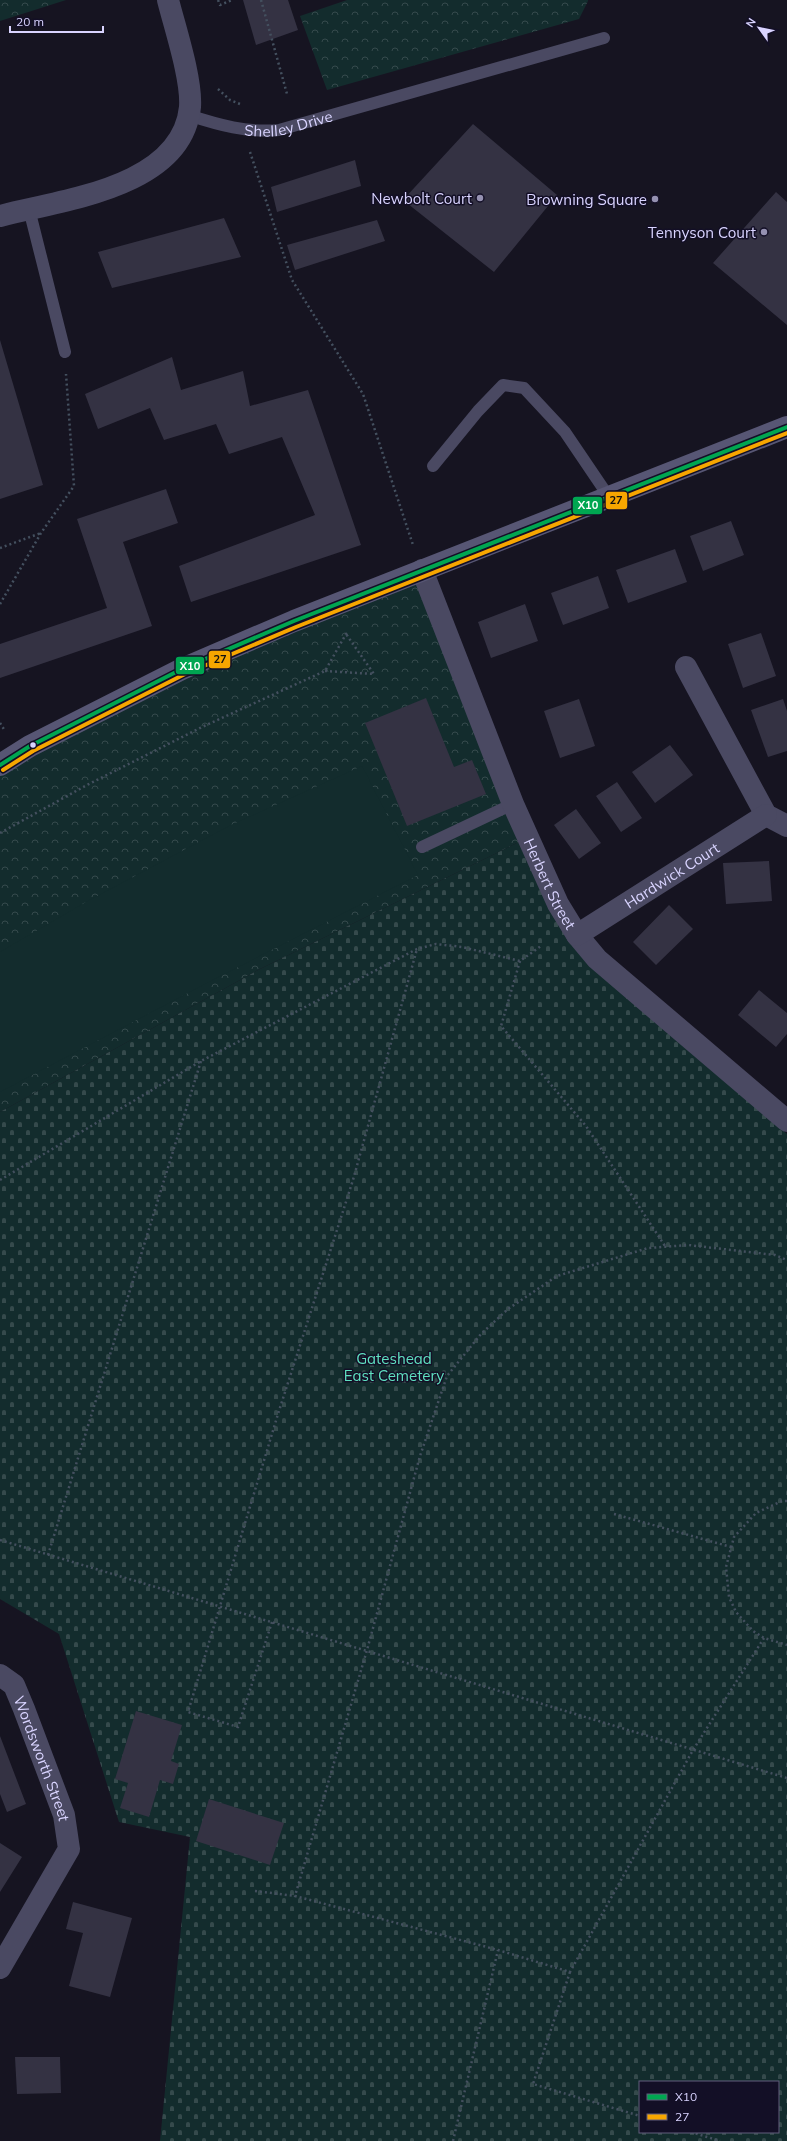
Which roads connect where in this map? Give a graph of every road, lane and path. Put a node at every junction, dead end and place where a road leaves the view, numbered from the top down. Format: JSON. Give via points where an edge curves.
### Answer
{"nodes":[{"id":1,"x":168,"y":0,"type":"edge"},
{"id":2,"x":218,"y":0,"type":"edge"},
{"id":3,"x":232,"y":0,"type":"edge"},
{"id":4,"x":261,"y":0,"type":"edge"},
{"id":5,"x":604,"y":38,"type":"dead end"},
{"id":6,"x":215,"y":84,"type":"dead end"},
{"id":7,"x":287,"y":94,"type":"dead end"},
{"id":8,"x":188,"y":115,"type":"junction"},
{"id":9,"x":243,"y":130,"type":"junction"},
{"id":10,"x":29,"y":209,"type":"junction"},
{"id":11,"x":0,"y":216,"type":"edge"},
{"id":12,"x":65,"y":352,"type":"joint"},
{"id":13,"x":787,"y":427,"type":"edge"},
{"id":14,"x":433,"y":466,"type":"dead end"},
{"id":15,"x":609,"y":497,"type":"junction"},
{"id":16,"x":41,"y":533,"type":"junction"},
{"id":17,"x":0,"y":548,"type":"edge"},
{"id":18,"x":422,"y":570,"type":"junction"},
{"id":19,"x":0,"y":604,"type":"edge"},
{"id":20,"x":344,"y":628,"type":"dead end"},
{"id":21,"x":346,"y":634,"type":"junction"},
{"id":22,"x":686,"y":667,"type":"dead end"},
{"id":23,"x":325,"y":670,"type":"junction"},
{"id":24,"x":0,"y":765,"type":"edge"},
{"id":25,"x":513,"y":804,"type":"junction"},
{"id":26,"x":766,"y":815,"type":"junction"},
{"id":27,"x":787,"y":826,"type":"edge"},
{"id":28,"x":0,"y":833,"type":"edge"},
{"id":29,"x":422,"y":847,"type":"dead end"},
{"id":30,"x":577,"y":935,"type":"junction"},
{"id":31,"x":541,"y":946,"type":"dead end"},
{"id":32,"x":417,"y":949,"type":"junction"},
{"id":33,"x":520,"y":961,"type":"junction"},
{"id":34,"x":202,"y":1061,"type":"junction"},
{"id":35,"x":787,"y":1121,"type":"edge"},
{"id":36,"x":0,"y":1180,"type":"edge"},
{"id":37,"x":665,"y":1246,"type":"junction"},
{"id":38,"x":787,"y":1260,"type":"edge"},
{"id":39,"x":787,"y":1501,"type":"edge"},
{"id":40,"x":614,"y":1514,"type":"dead end"},
{"id":41,"x":0,"y":1540,"type":"edge"},
{"id":42,"x":731,"y":1547,"type":"junction"},
{"id":43,"x":48,"y":1555,"type":"junction"},
{"id":44,"x":220,"y":1606,"type":"junction"},
{"id":45,"x":272,"y":1622,"type":"junction"},
{"id":46,"x":764,"y":1638,"type":"junction"},
{"id":47,"x":787,"y":1645,"type":"edge"},
{"id":48,"x":367,"y":1650,"type":"junction"},
{"id":49,"x":0,"y":1675,"type":"edge"},
{"id":50,"x":693,"y":1750,"type":"junction"},
{"id":51,"x":787,"y":1778,"type":"edge"},
{"id":52,"x":255,"y":1891,"type":"dead end"},
{"id":53,"x":295,"y":1896,"type":"junction"},
{"id":54,"x":498,"y":1950,"type":"junction"},
{"id":55,"x":0,"y":1968,"type":"edge"},
{"id":56,"x":570,"y":1972,"type":"junction"},
{"id":57,"x":639,"y":2116,"type":"edge"},
{"id":58,"x":694,"y":2133,"type":"edge"},
{"id":59,"x":453,"y":2141,"type":"edge"},
{"id":60,"x":720,"y":2141,"type":"edge"}],
"edges":[{"from":1,"to":8,"type":"street","via":[[185,66],[190,105]]},
{"from":2,"to":3,"type":"path","via":[[220,5]]},
{"from":4,"to":7,"type":"path"},
{"from":5,"to":9,"type":"lane","name":"Shelley Drive","via":[[298,126],[258,132]]},
{"from":6,"to":9,"type":"path","via":[[230,100],[240,104]]},
{"from":8,"to":9,"type":"lane","name":"Shelley Drive"},
{"from":8,"to":10,"type":"street","via":[[180,137],[169,152],[138,177],[89,194]]},
{"from":9,"to":18,"type":"path","via":[[292,280],[363,394]]},
{"from":10,"to":11,"type":"street"},
{"from":10,"to":12,"type":"lane"},
{"from":12,"to":16,"type":"path","via":[[74,486]]},
{"from":13,"to":15,"type":"main road"},
{"from":14,"to":15,"type":"lane","via":[[503,384],[524,388],[555,421]]},
{"from":15,"to":18,"type":"main road"},
{"from":16,"to":17,"type":"path"},
{"from":16,"to":19,"type":"path"},
{"from":18,"to":24,"type":"main road","via":[[182,669],[30,746]]},
{"from":18,"to":25,"type":"street","name":"Herbert Street"},
{"from":20,"to":21,"type":"path"},
{"from":21,"to":23,"type":"path"},
{"from":21,"to":23,"type":"path","via":[[374,674]]},
{"from":22,"to":26,"type":"street"},
{"from":23,"to":28,"type":"path","via":[[202,727],[87,785]]},
{"from":25,"to":29,"type":"lane"},
{"from":25,"to":30,"type":"street","name":"Herbert Street","via":[[558,904]]},
{"from":26,"to":27,"type":"street"},
{"from":26,"to":30,"type":"street","name":"Hardwick Court"},
{"from":30,"to":35,"type":"street","name":"Herbert Street","via":[[597,958]]},
{"from":31,"to":33,"type":"path"},
{"from":32,"to":33,"type":"path","via":[[436,944],[462,947]]},
{"from":32,"to":34,"type":"path"},
{"from":32,"to":44,"type":"path","via":[[353,1180]]},
{"from":33,"to":37,"type":"path","via":[[501,1026],[586,1126]]},
{"from":34,"to":36,"type":"path"},
{"from":34,"to":43,"type":"path"},
{"from":37,"to":38,"type":"path","via":[[688,1245],[774,1255]]},
{"from":37,"to":48,"type":"path","via":[[648,1248],[557,1276],[508,1309],[481,1334],[447,1376],[420,1456]]},
{"from":39,"to":42,"type":"path","via":[[756,1513],[734,1537]]},
{"from":40,"to":42,"type":"path"},
{"from":41,"to":43,"type":"path"},
{"from":42,"to":46,"type":"path","via":[[726,1567],[729,1597],[736,1612],[753,1631]]},
{"from":43,"to":44,"type":"path"},
{"from":44,"to":45,"type":"path"},
{"from":44,"to":45,"type":"path","via":[[188,1712],[238,1727]]},
{"from":45,"to":48,"type":"path"},
{"from":46,"to":47,"type":"path"},
{"from":46,"to":50,"type":"path"},
{"from":48,"to":50,"type":"path"},
{"from":48,"to":53,"type":"path"},
{"from":49,"to":55,"type":"street","name":"Wordsworth Street","via":[[14,1685],[24,1709],[64,1815],[69,1849]]},
{"from":50,"to":51,"type":"path"},
{"from":50,"to":56,"type":"path"},
{"from":52,"to":53,"type":"path"},
{"from":53,"to":54,"type":"path"},
{"from":54,"to":56,"type":"path"},
{"from":54,"to":59,"type":"path"},
{"from":56,"to":57,"type":"path","via":[[533,2084]]},
{"from":58,"to":60,"type":"path"}]}
